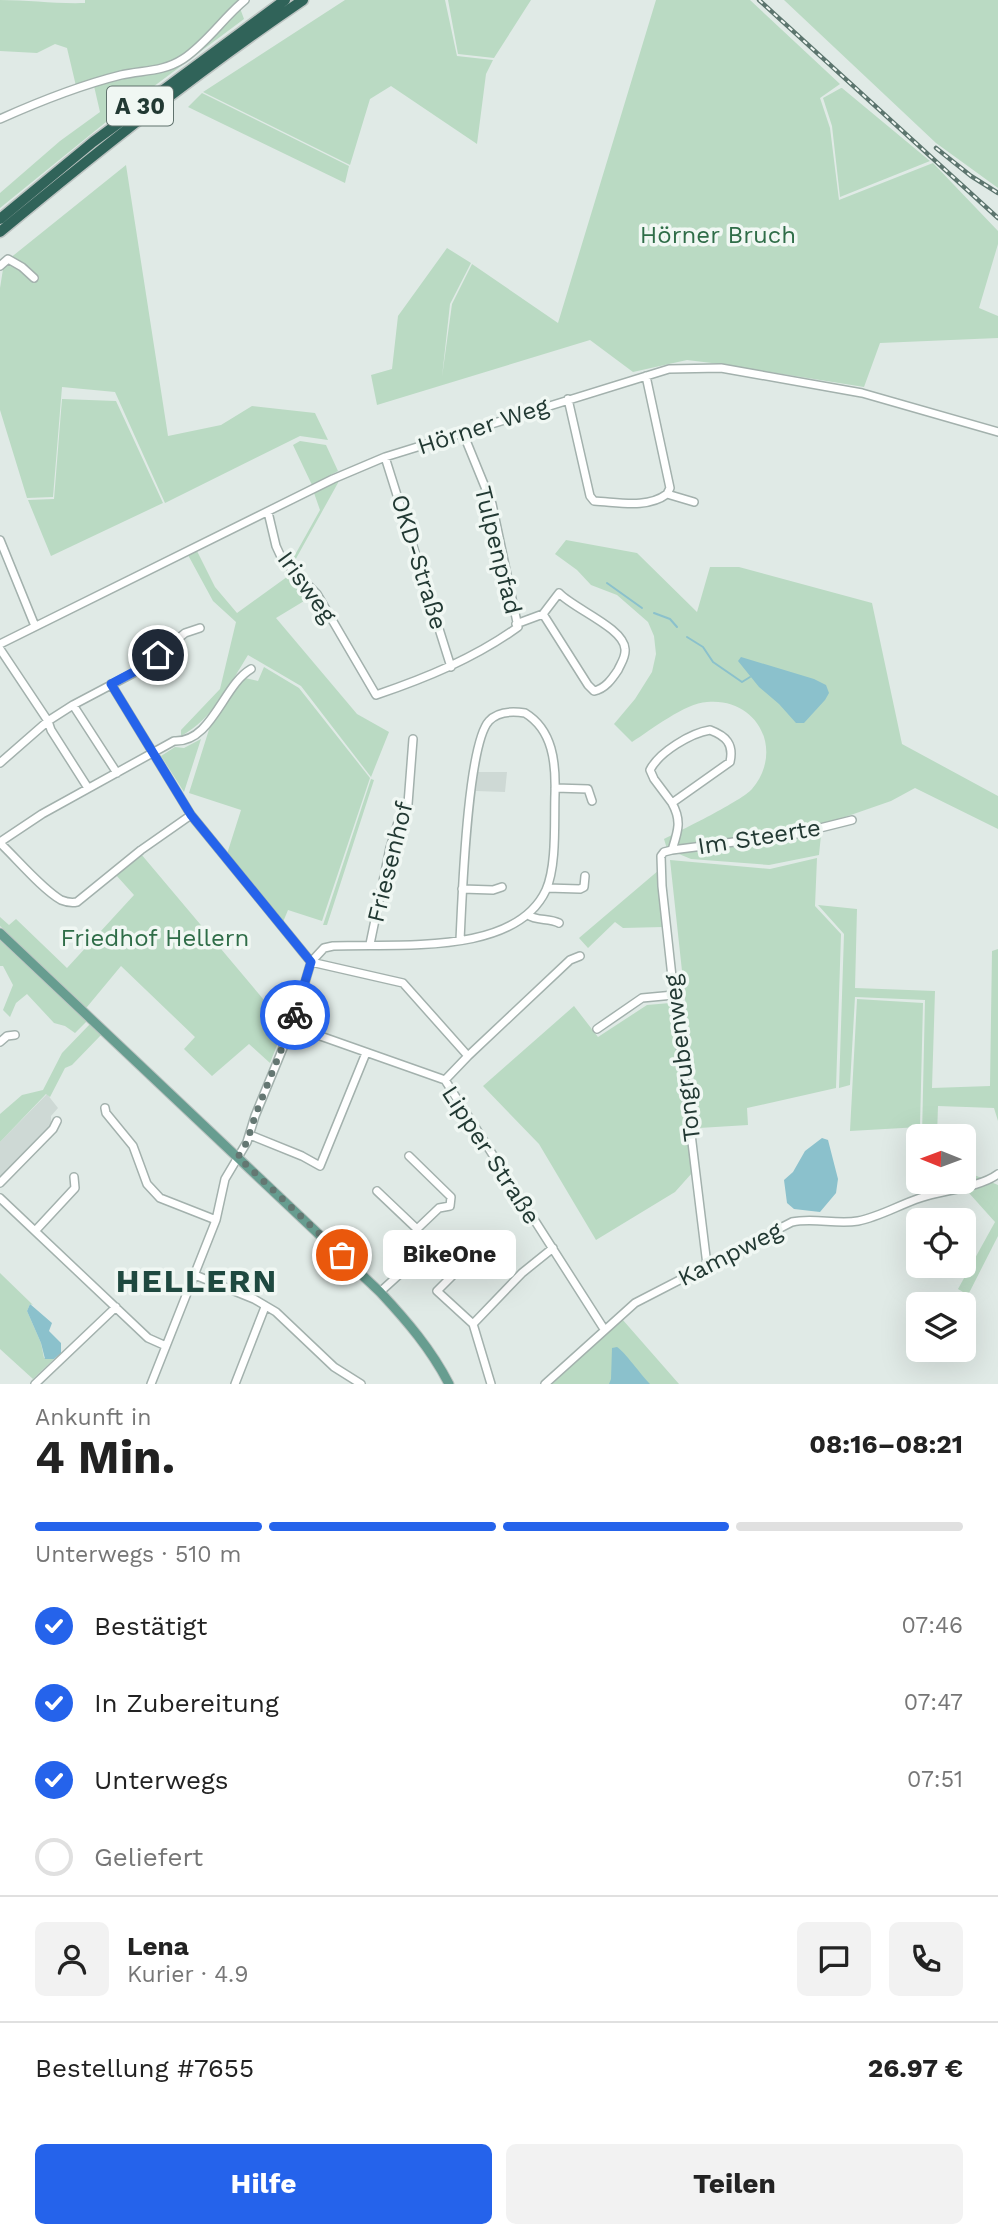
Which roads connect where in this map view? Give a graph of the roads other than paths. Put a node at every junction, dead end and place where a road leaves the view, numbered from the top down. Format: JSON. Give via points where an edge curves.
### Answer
{"nodes":[{"id":1,"x":245,"y":0,"type":"edge"},
{"id":2,"x":285,"y":0,"type":"edge"},
{"id":3,"x":303,"y":0,"type":"edge"},
{"id":4,"x":0,"y":118,"type":"edge"},
{"id":5,"x":0,"y":219,"type":"edge"},
{"id":6,"x":0,"y":232,"type":"edge"},
{"id":7,"x":0,"y":266,"type":"edge"},
{"id":8,"x":34,"y":278,"type":"dead end"},
{"id":9,"x":646,"y":376,"type":"junction"},
{"id":10,"x":568,"y":399,"type":"junction"},
{"id":11,"x":998,"y":432,"type":"edge"},
{"id":12,"x":463,"y":433,"type":"junction"},
{"id":13,"x":385,"y":457,"type":"junction"},
{"id":14,"x":667,"y":494,"type":"junction"},
{"id":15,"x":694,"y":502,"type":"dead end"},
{"id":16,"x":268,"y":512,"type":"junction"},
{"id":17,"x":0,"y":540,"type":"edge"},
{"id":18,"x":543,"y":614,"type":"junction"},
{"id":19,"x":35,"y":626,"type":"junction"},
{"id":20,"x":517,"y":626,"type":"junction"},
{"id":21,"x":200,"y":628,"type":"dead end"},
{"id":22,"x":0,"y":644,"type":"edge"},
{"id":23,"x":0,"y":649,"type":"edge"},
{"id":24,"x":451,"y":667,"type":"junction"},
{"id":25,"x":251,"y":669,"type":"dead end"},
{"id":26,"x":111,"y":684,"type":"junction"},
{"id":27,"x":73,"y":705,"type":"junction"},
{"id":28,"x":48,"y":722,"type":"junction"},
{"id":29,"x":413,"y":739,"type":"dead end"},
{"id":30,"x":152,"y":754,"type":"junction"},
{"id":31,"x":1,"y":759,"type":"edge"},
{"id":32,"x":117,"y":773,"type":"junction"},
{"id":33,"x":555,"y":788,"type":"junction"},
{"id":34,"x":88,"y":789,"type":"junction"},
{"id":35,"x":592,"y":801,"type":"dead end"},
{"id":36,"x":672,"y":803,"type":"junction"},
{"id":37,"x":191,"y":815,"type":"junction"},
{"id":38,"x":852,"y":820,"type":"dead end"},
{"id":39,"x":0,"y":842,"type":"edge"},
{"id":40,"x":668,"y":851,"type":"junction"},
{"id":41,"x":584,"y":876,"type":"dead end"},
{"id":42,"x":502,"y":887,"type":"dead end"},
{"id":43,"x":547,"y":888,"type":"junction"},
{"id":44,"x":462,"y":889,"type":"junction"},
{"id":45,"x":528,"y":915,"type":"junction"},
{"id":46,"x":559,"y":923,"type":"dead end"},
{"id":47,"x":0,"y":933,"type":"edge"},
{"id":48,"x":460,"y":940,"type":"junction"},
{"id":49,"x":370,"y":944,"type":"junction"},
{"id":50,"x":580,"y":956,"type":"dead end"},
{"id":51,"x":311,"y":962,"type":"junction"},
{"id":52,"x":674,"y":995,"type":"junction"},
{"id":53,"x":292,"y":1026,"type":"junction"},
{"id":54,"x":597,"y":1029,"type":"dead end"},
{"id":55,"x":15,"y":1035,"type":"dead end"},
{"id":56,"x":0,"y":1042,"type":"edge"},
{"id":57,"x":366,"y":1053,"type":"junction"},
{"id":58,"x":468,"y":1056,"type":"junction"},
{"id":59,"x":445,"y":1080,"type":"junction"},
{"id":60,"x":105,"y":1108,"type":"dead end"},
{"id":61,"x":57,"y":1121,"type":"dead end"},
{"id":62,"x":250,"y":1135,"type":"junction"},
{"id":63,"x":410,"y":1156,"type":"dead end"},
{"id":64,"x":238,"y":1157,"type":"junction"},
{"id":65,"x":998,"y":1174,"type":"edge"},
{"id":66,"x":74,"y":1177,"type":"dead end"},
{"id":67,"x":0,"y":1183,"type":"edge"},
{"id":68,"x":377,"y":1191,"type":"dead end"},
{"id":69,"x":0,"y":1198,"type":"edge"},
{"id":70,"x":216,"y":1220,"type":"junction"},
{"id":71,"x":417,"y":1229,"type":"junction"},
{"id":72,"x":36,"y":1230,"type":"junction"},
{"id":73,"x":553,"y":1248,"type":"junction"},
{"id":74,"x":474,"y":1259,"type":"dead end"},
{"id":75,"x":707,"y":1265,"type":"junction"},
{"id":76,"x":195,"y":1275,"type":"junction"},
{"id":77,"x":380,"y":1292,"type":"junction"},
{"id":78,"x":116,"y":1307,"type":"junction"},
{"id":79,"x":265,"y":1307,"type":"junction"},
{"id":80,"x":473,"y":1324,"type":"junction"},
{"id":81,"x":604,"y":1329,"type":"junction"},
{"id":82,"x":166,"y":1346,"type":"junction"},
{"id":83,"x":35,"y":1384,"type":"edge"},
{"id":84,"x":151,"y":1384,"type":"edge"},
{"id":85,"x":235,"y":1384,"type":"edge"},
{"id":86,"x":361,"y":1384,"type":"edge"},
{"id":87,"x":449,"y":1384,"type":"edge"},
{"id":88,"x":491,"y":1384,"type":"edge"},
{"id":89,"x":545,"y":1384,"type":"edge"}],
"edges":[{"from":1,"to":4,"type":"street","via":[[194,51],[171,65],[95,83]]},
{"from":2,"to":5,"type":"highway","number":"A 30","via":[[93,142]]},
{"from":3,"to":6,"type":"highway","number":"A 30","via":[[181,87]]},
{"from":7,"to":8,"type":"street","via":[[8,259]]},
{"from":9,"to":10,"type":"street","name":"Hörner Weg"},
{"from":9,"to":11,"type":"street","name":"Hörner Weg","via":[[669,369],[721,368],[862,393]]},
{"from":9,"to":14,"type":"street","via":[[670,488]]},
{"from":10,"to":12,"type":"street","name":"Hörner Weg"},
{"from":10,"to":14,"type":"street","via":[[594,501],[640,503]]},
{"from":12,"to":13,"type":"street","name":"Hörner Weg"},
{"from":12,"to":20,"type":"street","name":"Tulpenpfad","via":[[492,504]]},
{"from":13,"to":16,"type":"street","name":"Hörner Weg"},
{"from":13,"to":24,"type":"street","name":"OKD-Straße"},
{"from":14,"to":15,"type":"street"},
{"from":16,"to":19,"type":"street","name":"Hörner Weg"},
{"from":16,"to":24,"type":"street","name":"Irisweg","via":[[282,559],[317,594],[376,695]]},
{"from":17,"to":19,"type":"street"},
{"from":18,"to":18,"type":"street","via":[[559,593],[621,639],[624,658],[602,689],[594,691],[588,685]]},
{"from":18,"to":20,"type":"street"},
{"from":19,"to":22,"type":"street","name":"Hörner Weg"},
{"from":20,"to":24,"type":"street"},
{"from":21,"to":26,"type":"street"},
{"from":23,"to":28,"type":"street"},
{"from":25,"to":30,"type":"street","via":[[240,676],[196,734]]},
{"from":26,"to":27,"type":"street"},
{"from":26,"to":30,"type":"street"},
{"from":27,"to":28,"type":"street"},
{"from":27,"to":32,"type":"street"},
{"from":28,"to":31,"type":"street"},
{"from":28,"to":34,"type":"street"},
{"from":29,"to":49,"type":"street","name":"Friesenhof","via":[[408,804],[390,848]]},
{"from":30,"to":32,"type":"street"},
{"from":30,"to":37,"type":"street"},
{"from":32,"to":34,"type":"street"},
{"from":33,"to":35,"type":"street","via":[[588,789]]},
{"from":33,"to":43,"type":"street"},
{"from":33,"to":44,"type":"street","via":[[552,751],[537,722],[517,712],[490,719],[478,750]]},
{"from":34,"to":39,"type":"street"},
{"from":36,"to":36,"type":"street","via":[[650,769],[655,759],[699,732],[710,730],[727,739],[732,749],[730,762]]},
{"from":36,"to":40,"type":"street","name":"Tongrubenweg","via":[[679,827]]},
{"from":37,"to":39,"type":"street","via":[[73,903],[47,889]]},
{"from":37,"to":51,"type":"street"},
{"from":38,"to":40,"type":"street","name":"Im Steerte","via":[[796,834]]},
{"from":40,"to":52,"type":"street","name":"Tongrubenweg","via":[[660,860]]},
{"from":41,"to":43,"type":"street","via":[[580,889]]},
{"from":42,"to":44,"type":"street"},
{"from":43,"to":45,"type":"street"},
{"from":44,"to":48,"type":"street"},
{"from":45,"to":46,"type":"street"},
{"from":45,"to":48,"type":"street","via":[[501,930]]},
{"from":47,"to":64,"type":"main road"},
{"from":48,"to":49,"type":"street"},
{"from":49,"to":51,"type":"street","via":[[324,948]]},
{"from":50,"to":58,"type":"street","via":[[570,960]]},
{"from":51,"to":53,"type":"street"},
{"from":51,"to":58,"type":"street","via":[[403,983]]},
{"from":52,"to":54,"type":"street","via":[[642,998]]},
{"from":52,"to":75,"type":"street","name":"Tongrubenweg"},
{"from":53,"to":57,"type":"street","name":"Lipper Straße"},
{"from":53,"to":62,"type":"street"},
{"from":55,"to":56,"type":"street"},
{"from":57,"to":59,"type":"street","name":"Lipper Straße"},
{"from":57,"to":62,"type":"street","via":[[320,1166]]},
{"from":58,"to":59,"type":"street"},
{"from":59,"to":73,"type":"street","name":"Lipper Straße"},
{"from":60,"to":70,"type":"street","via":[[133,1146],[152,1192]]},
{"from":61,"to":67,"type":"street"},
{"from":62,"to":64,"type":"street"},
{"from":63,"to":71,"type":"street","via":[[451,1196],[450,1206],[439,1208]]},
{"from":64,"to":70,"type":"street","via":[[225,1179]]},
{"from":64,"to":77,"type":"main road"},
{"from":65,"to":75,"type":"street","name":"Kampweg","via":[[986,1182],[939,1192],[862,1220],[792,1222]]},
{"from":66,"to":72,"type":"street","via":[[75,1188]]},
{"from":68,"to":71,"type":"street"},
{"from":69,"to":72,"type":"street"},
{"from":70,"to":76,"type":"street"},
{"from":71,"to":77,"type":"street","via":[[414,1261]]},
{"from":72,"to":78,"type":"street"},
{"from":73,"to":80,"type":"street"},
{"from":73,"to":81,"type":"street","name":"Lipper Straße"},
{"from":74,"to":80,"type":"street","via":[[437,1290]]},
{"from":75,"to":81,"type":"street","name":"Kampweg","via":[[635,1303]]},
{"from":76,"to":79,"type":"street"},
{"from":76,"to":82,"type":"street"},
{"from":77,"to":87,"type":"main road","via":[[428,1348]]},
{"from":78,"to":82,"type":"street","via":[[148,1338]]},
{"from":78,"to":83,"type":"street"},
{"from":79,"to":85,"type":"street"},
{"from":79,"to":86,"type":"street","via":[[334,1367]]},
{"from":80,"to":88,"type":"street"},
{"from":81,"to":89,"type":"street","name":"Kampweg"},
{"from":82,"to":84,"type":"street"}]}
